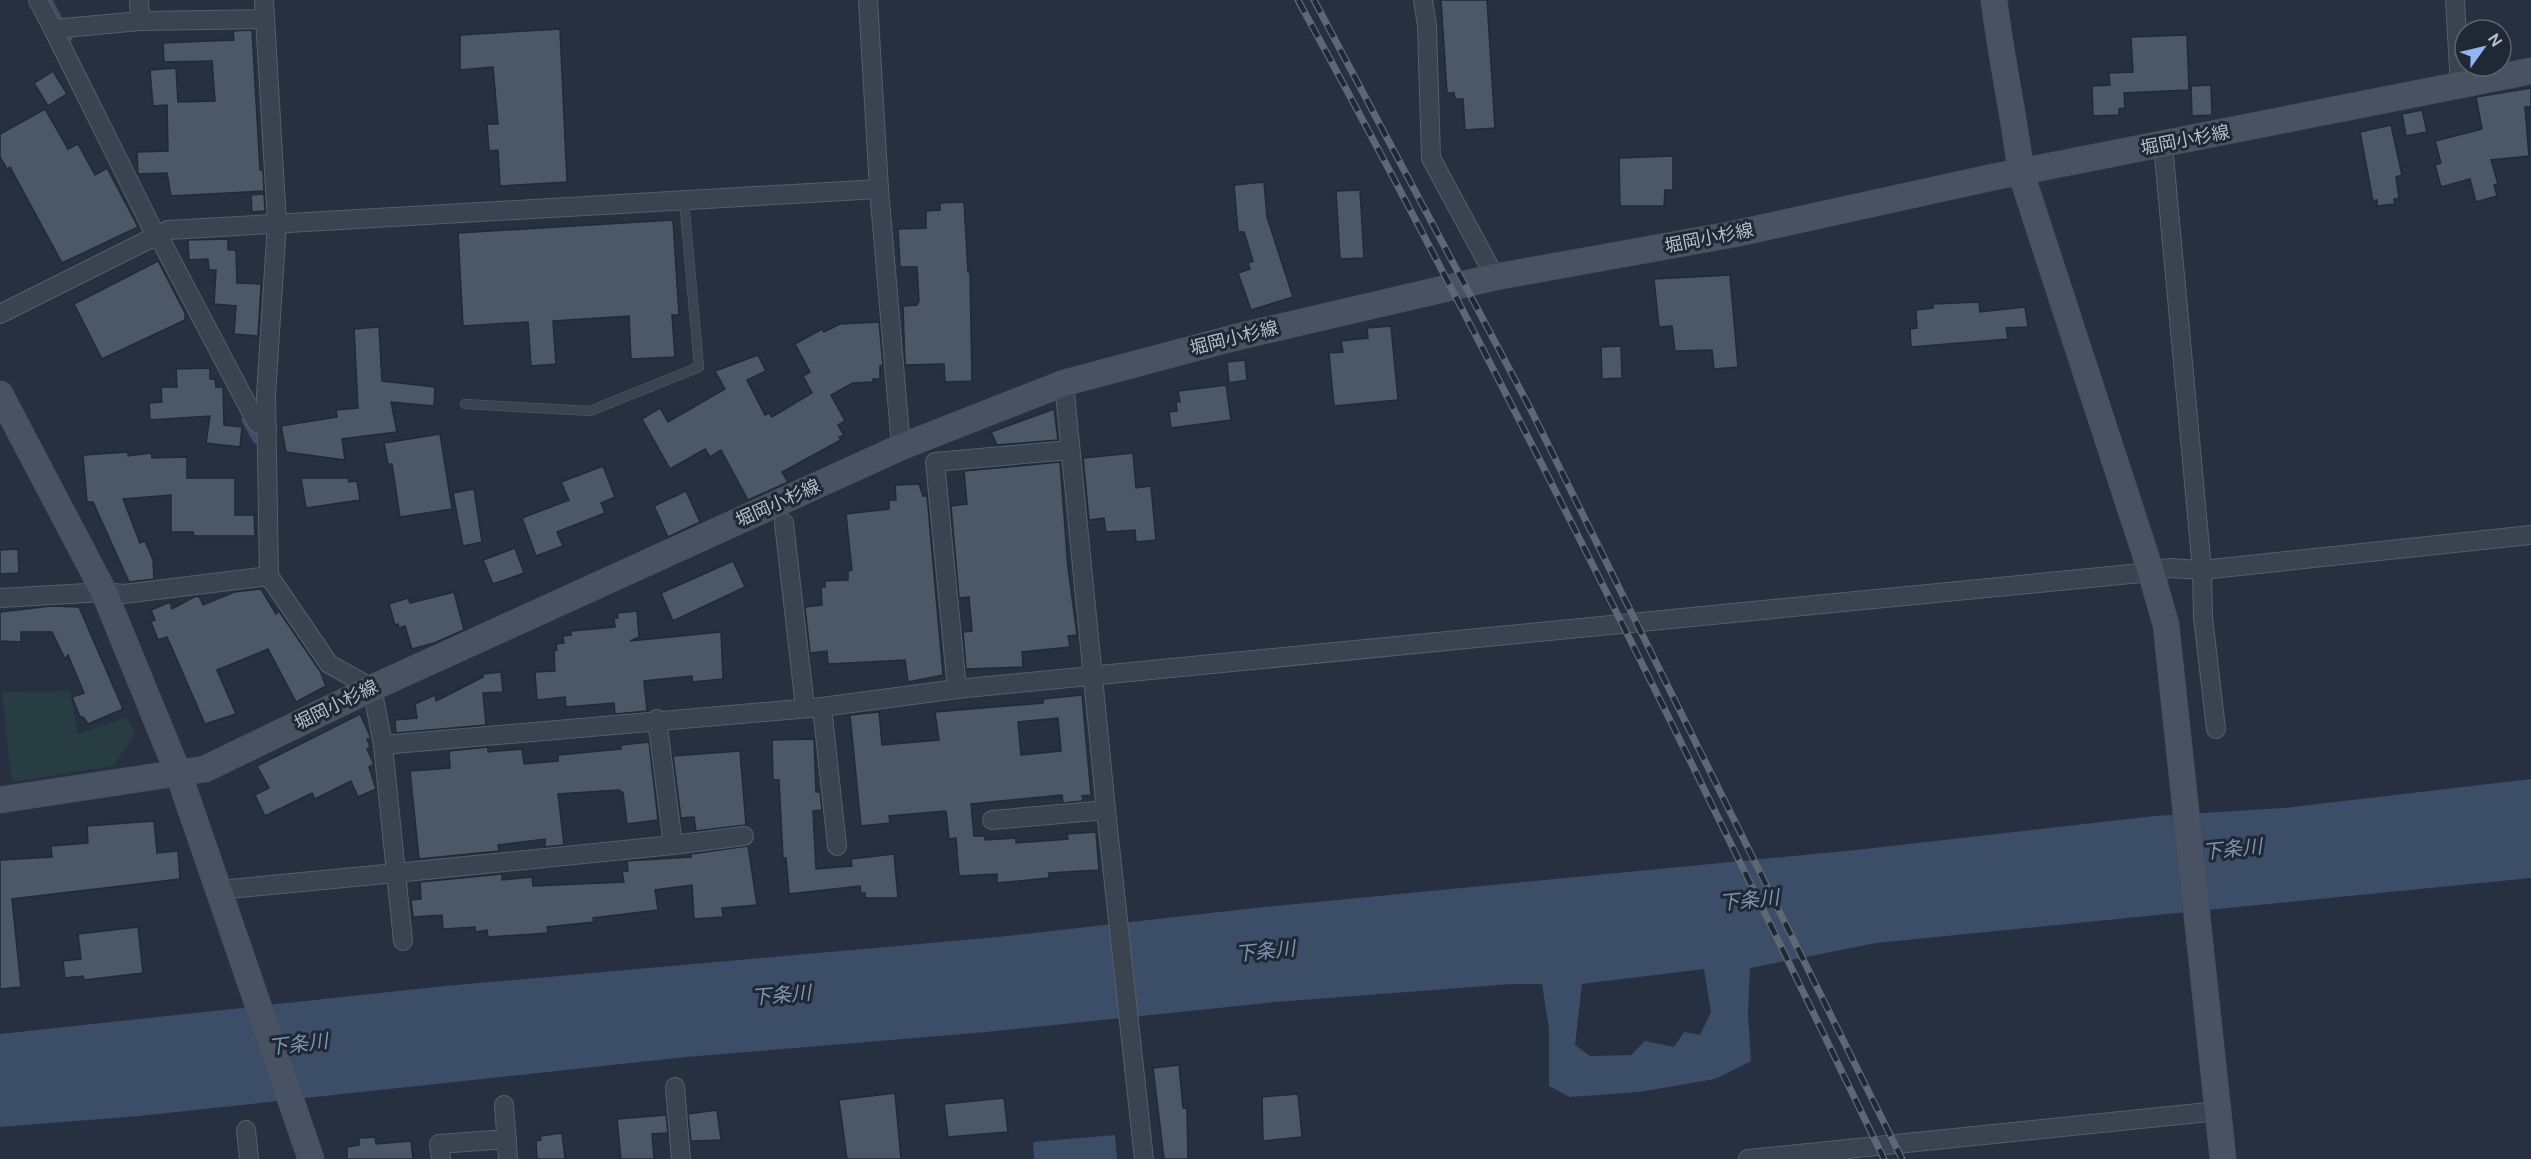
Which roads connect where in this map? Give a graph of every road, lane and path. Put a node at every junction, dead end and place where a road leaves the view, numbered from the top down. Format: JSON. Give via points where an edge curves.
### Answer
{"nodes":[{"id":1,"x":38,"y":0,"type":"edge"},
{"id":2,"x":139,"y":0,"type":"edge"},
{"id":3,"x":264,"y":0,"type":"edge"},
{"id":4,"x":868,"y":0,"type":"edge"},
{"id":5,"x":1423,"y":0,"type":"edge"},
{"id":6,"x":1994,"y":0,"type":"edge"},
{"id":7,"x":2455,"y":0,"type":"edge"},
{"id":8,"x":265,"y":19,"type":"junction"},
{"id":9,"x":140,"y":21,"type":"junction"},
{"id":10,"x":53,"y":29,"type":"junction"},
{"id":11,"x":2531,"y":70,"type":"edge"},
{"id":12,"x":2460,"y":85,"type":"junction"},
{"id":13,"x":2163,"y":145,"type":"junction"},
{"id":14,"x":2021,"y":173,"type":"junction"},
{"id":15,"x":879,"y":189,"type":"junction"},
{"id":16,"x":684,"y":200,"type":"junction"},
{"id":17,"x":277,"y":224,"type":"junction"},
{"id":18,"x":157,"y":235,"type":"junction"},
{"id":19,"x":1495,"y":277,"type":"junction"},
{"id":20,"x":0,"y":314,"type":"edge"},
{"id":21,"x":1064,"y":383,"type":"junction"},
{"id":22,"x":0,"y":394,"type":"edge"},
{"id":23,"x":465,"y":405,"type":"dead end"},
{"id":24,"x":267,"y":428,"type":"junction"},
{"id":25,"x":901,"y":447,"type":"junction"},
{"id":26,"x":1070,"y":450,"type":"junction"},
{"id":27,"x":784,"y":523,"type":"dead end"},
{"id":28,"x":2531,"y":534,"type":"edge"},
{"id":29,"x":2202,"y":570,"type":"junction"},
{"id":30,"x":2151,"y":572,"type":"junction"},
{"id":31,"x":269,"y":576,"type":"junction"},
{"id":32,"x":104,"y":592,"type":"junction"},
{"id":33,"x":0,"y":598,"type":"edge"},
{"id":34,"x":1093,"y":676,"type":"junction"},
{"id":35,"x":372,"y":688,"type":"junction"},
{"id":36,"x":957,"y":689,"type":"junction"},
{"id":37,"x":814,"y":707,"type":"junction"},
{"id":38,"x":657,"y":719,"type":"junction"},
{"id":39,"x":2216,"y":729,"type":"dead end"},
{"id":40,"x":383,"y":745,"type":"junction"},
{"id":41,"x":179,"y":775,"type":"junction"},
{"id":42,"x":0,"y":800,"type":"edge"},
{"id":43,"x":1106,"y":810,"type":"junction"},
{"id":44,"x":992,"y":820,"type":"dead end"},
{"id":45,"x":744,"y":836,"type":"dead end"},
{"id":46,"x":673,"y":845,"type":"junction"},
{"id":47,"x":837,"y":846,"type":"dead end"},
{"id":48,"x":396,"y":873,"type":"junction"},
{"id":49,"x":219,"y":890,"type":"junction"},
{"id":50,"x":403,"y":941,"type":"dead end"},
{"id":51,"x":675,"y":1087,"type":"dead end"},
{"id":52,"x":504,"y":1105,"type":"dead end"},
{"id":53,"x":2218,"y":1111,"type":"junction"},
{"id":54,"x":246,"y":1130,"type":"dead end"},
{"id":55,"x":507,"y":1139,"type":"junction"},
{"id":56,"x":307,"y":1148,"type":"edge"},
{"id":57,"x":1838,"y":1155,"type":"edge"},
{"id":58,"x":249,"y":1159,"type":"edge"},
{"id":59,"x":441,"y":1159,"type":"edge"},
{"id":60,"x":508,"y":1159,"type":"edge"},
{"id":61,"x":681,"y":1159,"type":"edge"},
{"id":62,"x":1144,"y":1159,"type":"edge"},
{"id":63,"x":1748,"y":1159,"type":"edge"},
{"id":64,"x":2223,"y":1159,"type":"edge"}],
"edges":[{"from":1,"to":10,"type":"street"},
{"from":2,"to":9,"type":"street"},
{"from":3,"to":8,"type":"street"},
{"from":4,"to":15,"type":"street"},
{"from":5,"to":19,"type":"street","via":[[1431,158]]},
{"from":6,"to":14,"type":"main road"},
{"from":7,"to":12,"type":"street"},
{"from":8,"to":9,"type":"street"},
{"from":8,"to":17,"type":"street"},
{"from":9,"to":10,"type":"street"},
{"from":10,"to":18,"type":"street"},
{"from":11,"to":12,"type":"main road","name":"堀岡小杉線"},
{"from":12,"to":13,"type":"main road","name":"堀岡小杉線"},
{"from":13,"to":14,"type":"main road","name":"堀岡小杉線"},
{"from":13,"to":29,"type":"street"},
{"from":14,"to":19,"type":"main road","name":"堀岡小杉線","via":[[1734,234]]},
{"from":14,"to":30,"type":"main road"},
{"from":15,"to":16,"type":"street"},
{"from":15,"to":25,"type":"street"},
{"from":16,"to":17,"type":"street"},
{"from":16,"to":23,"type":"lane","via":[[699,367],[590,411]]},
{"from":17,"to":18,"type":"street","via":[[168,230]]},
{"from":17,"to":24,"type":"street"},
{"from":18,"to":20,"type":"street"},
{"from":18,"to":24,"type":"street","via":[[257,423]]},
{"from":19,"to":21,"type":"main road","name":"堀岡小杉線","via":[[1233,338]]},
{"from":21,"to":25,"type":"main road","name":"堀岡小杉線"},
{"from":21,"to":26,"type":"street"},
{"from":22,"to":32,"type":"main road"},
{"from":24,"to":31,"type":"street"},
{"from":25,"to":35,"type":"main road","name":"堀岡小杉線"},
{"from":26,"to":34,"type":"street"},
{"from":26,"to":36,"type":"street","via":[[934,462]]},
{"from":27,"to":37,"type":"street"},
{"from":28,"to":29,"type":"street"},
{"from":29,"to":30,"type":"street","via":[[2169,568]]},
{"from":29,"to":39,"type":"street","via":[[2203,617]]},
{"from":30,"to":34,"type":"street"},
{"from":30,"to":53,"type":"main road","via":[[2171,658]]},
{"from":31,"to":32,"type":"street","via":[[124,594]]},
{"from":31,"to":35,"type":"street","via":[[329,664]]},
{"from":32,"to":33,"type":"street"},
{"from":32,"to":41,"type":"main road"},
{"from":34,"to":36,"type":"street"},
{"from":34,"to":43,"type":"street"},
{"from":35,"to":40,"type":"street"},
{"from":35,"to":41,"type":"main road","name":"堀岡小杉線","via":[[206,769]]},
{"from":36,"to":37,"type":"street"},
{"from":37,"to":38,"type":"street"},
{"from":37,"to":47,"type":"street"},
{"from":38,"to":40,"type":"street"},
{"from":38,"to":46,"type":"street"},
{"from":40,"to":48,"type":"street"},
{"from":41,"to":42,"type":"main road","name":"堀岡小杉線"},
{"from":41,"to":49,"type":"main road"},
{"from":43,"to":44,"type":"street"},
{"from":43,"to":62,"type":"street"},
{"from":45,"to":46,"type":"street"},
{"from":46,"to":48,"type":"street"},
{"from":48,"to":49,"type":"street"},
{"from":48,"to":50,"type":"street"},
{"from":49,"to":56,"type":"main road"},
{"from":51,"to":61,"type":"street"},
{"from":52,"to":55,"type":"street"},
{"from":53,"to":57,"type":"street"},
{"from":53,"to":64,"type":"main road"},
{"from":54,"to":58,"type":"street"},
{"from":55,"to":59,"type":"street","via":[[439,1144]]},
{"from":55,"to":60,"type":"street"},
{"from":57,"to":63,"type":"street"}]}
